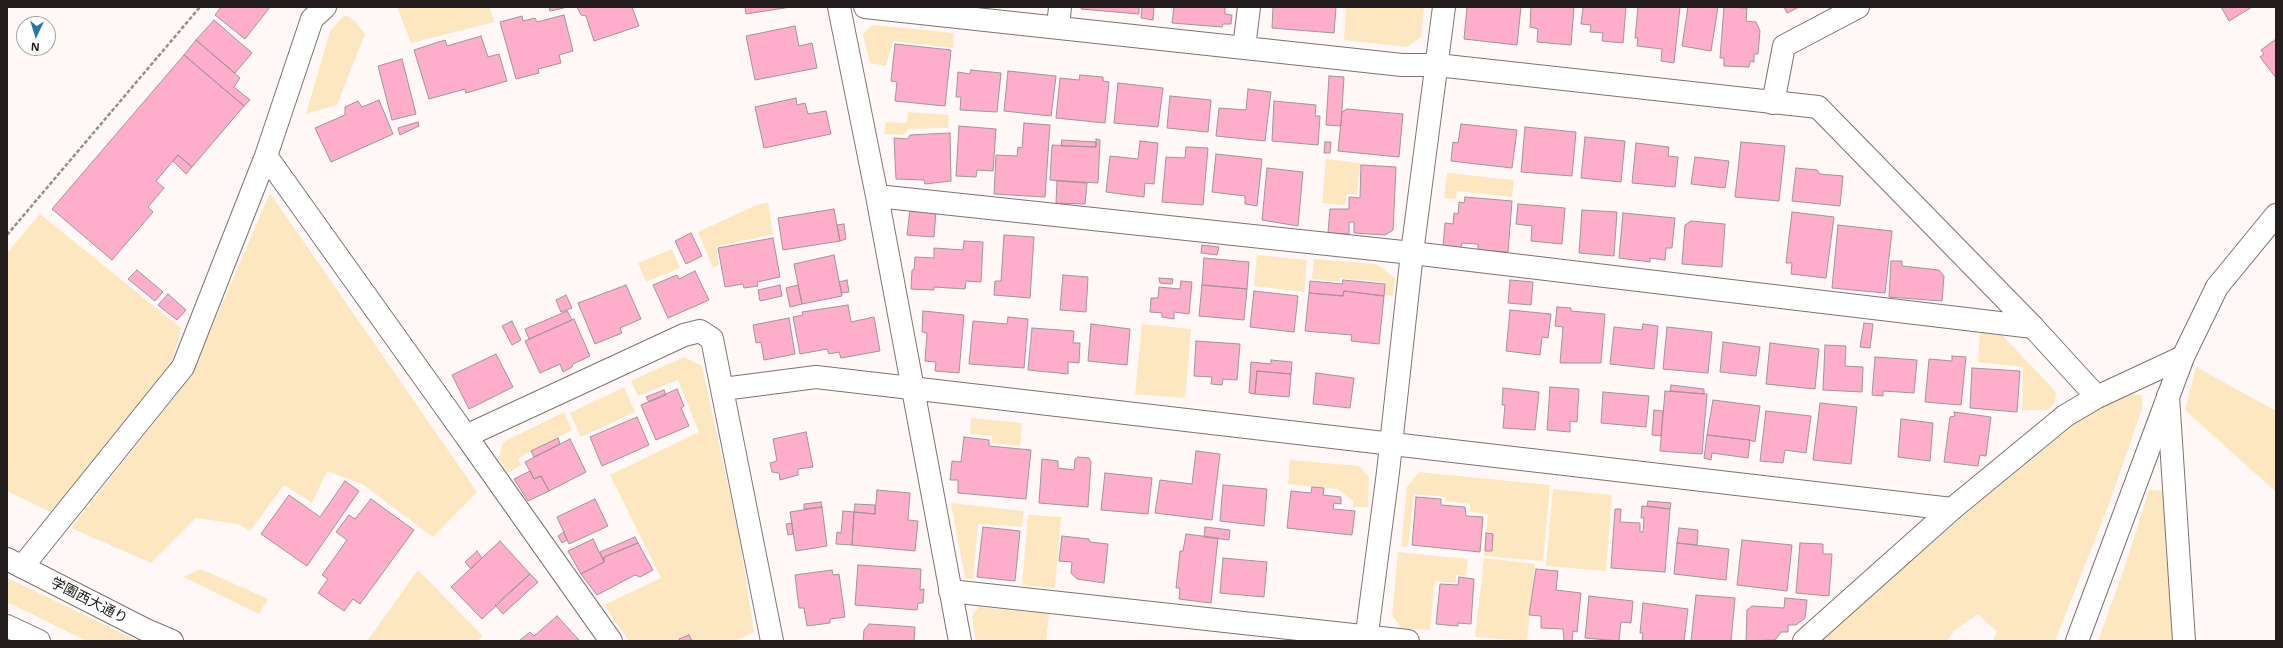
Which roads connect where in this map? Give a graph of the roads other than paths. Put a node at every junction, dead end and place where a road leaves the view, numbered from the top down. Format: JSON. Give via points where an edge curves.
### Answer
{"nodes":[{"id":1,"x":840,"y":7,"type":"edge"},
{"id":2,"x":865,"y":7,"type":"edge"},
{"id":3,"x":1249,"y":7,"type":"edge"},
{"id":4,"x":1444,"y":7,"type":"edge"},
{"id":5,"x":1858,"y":7,"type":"edge"},
{"id":6,"x":313,"y":11,"type":"edge"},
{"id":7,"x":1059,"y":17,"type":"edge"},
{"id":8,"x":1244,"y":48,"type":"junction"},
{"id":9,"x":1437,"y":65,"type":"junction"},
{"id":10,"x":1773,"y":103,"type":"junction"},
{"id":11,"x":266,"y":156,"type":"junction"},
{"id":12,"x":877,"y":196,"type":"junction"},
{"id":13,"x":2276,"y":215,"type":"edge"},
{"id":14,"x":1412,"y":253,"type":"junction"},
{"id":15,"x":2033,"y":327,"type":"junction"},
{"id":16,"x":2183,"y":357,"type":"junction"},
{"id":17,"x":912,"y":387,"type":"junction"},
{"id":18,"x":723,"y":389,"type":"junction"},
{"id":19,"x":2168,"y":396,"type":"junction"},
{"id":20,"x":2097,"y":397,"type":"junction"},
{"id":21,"x":466,"y":436,"type":"junction"},
{"id":22,"x":1391,"y":444,"type":"junction"},
{"id":23,"x":1952,"y":509,"type":"junction"},
{"id":24,"x":14,"y":563,"type":"edge"},
{"id":25,"x":950,"y":591,"type":"junction"},
{"id":26,"x":7,"y":626,"type":"edge"},
{"id":27,"x":1366,"y":639,"type":"edge"},
{"id":28,"x":39,"y":641,"type":"edge"},
{"id":29,"x":172,"y":641,"type":"edge"},
{"id":30,"x":610,"y":641,"type":"edge"},
{"id":31,"x":772,"y":641,"type":"edge"},
{"id":32,"x":960,"y":641,"type":"edge"},
{"id":33,"x":1408,"y":641,"type":"edge"},
{"id":34,"x":1804,"y":641,"type":"edge"},
{"id":35,"x":2077,"y":641,"type":"edge"},
{"id":36,"x":2184,"y":641,"type":"edge"}],
"edges":[{"from":1,"to":12,"type":"street"},
{"from":2,"to":7,"type":"street"},
{"from":3,"to":8,"type":"street"},
{"from":4,"to":9,"type":"street"},
{"from":5,"to":10,"type":"street","via":[[1784,46]]},
{"from":6,"to":11,"type":"street"},
{"from":7,"to":8,"type":"street"},
{"from":8,"to":9,"type":"street","via":[[1402,65]]},
{"from":9,"to":10,"type":"street"},
{"from":9,"to":14,"type":"street"},
{"from":10,"to":15,"type":"street","via":[[1818,107]]},
{"from":11,"to":21,"type":"street"},
{"from":11,"to":24,"type":"street","via":[[183,367]]},
{"from":12,"to":14,"type":"street"},
{"from":12,"to":17,"type":"street"},
{"from":13,"to":16,"type":"street","via":[[2218,287]]},
{"from":14,"to":15,"type":"street"},
{"from":14,"to":22,"type":"street"},
{"from":15,"to":20,"type":"street"},
{"from":16,"to":19,"type":"street"},
{"from":16,"to":20,"type":"street"},
{"from":17,"to":18,"type":"street","via":[[816,377]]},
{"from":17,"to":22,"type":"street"},
{"from":17,"to":25,"type":"street"},
{"from":18,"to":21,"type":"street","via":[[712,339],[700,331],[684,335]]},
{"from":18,"to":31,"type":"street"},
{"from":19,"to":35,"type":"street"},
{"from":19,"to":36,"type":"street"},
{"from":20,"to":23,"type":"street","via":[[2065,416]]},
{"from":21,"to":30,"type":"street"},
{"from":22,"to":23,"type":"street"},
{"from":22,"to":27,"type":"street"},
{"from":23,"to":34,"type":"street"},
{"from":24,"to":29,"type":"street","name":"学園西大通り"},
{"from":25,"to":27,"type":"street"},
{"from":25,"to":32,"type":"street"},
{"from":26,"to":28,"type":"street"},
{"from":27,"to":33,"type":"street"}]}
